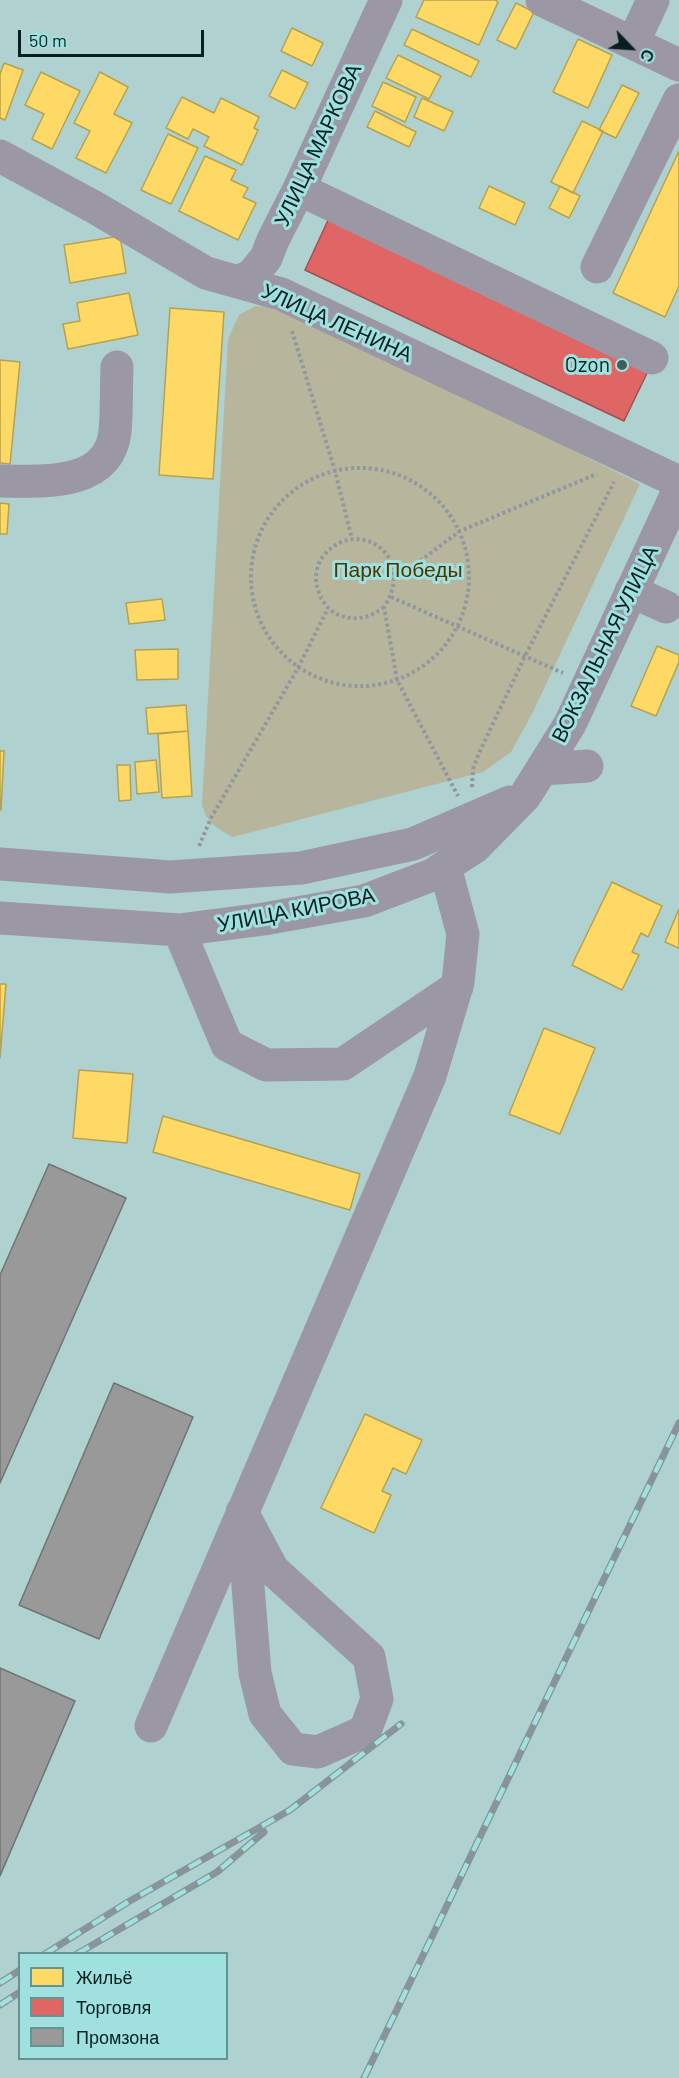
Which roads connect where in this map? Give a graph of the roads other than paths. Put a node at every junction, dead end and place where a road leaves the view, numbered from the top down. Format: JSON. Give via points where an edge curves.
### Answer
{"nodes":[{"id":1,"x":386,"y":0,"type":"edge"},
{"id":2,"x":542,"y":0,"type":"edge"},
{"id":3,"x":653,"y":0,"type":"edge"},
{"id":4,"x":633,"y":43,"type":"junction"},
{"id":5,"x":679,"y":65,"type":"edge"},
{"id":6,"x":679,"y":100,"type":"edge"},
{"id":7,"x":0,"y":157,"type":"edge"},
{"id":8,"x":299,"y":189,"type":"junction"},
{"id":9,"x":597,"y":267,"type":"dead end"},
{"id":10,"x":240,"y":281,"type":"junction"},
{"id":11,"x":652,"y":358,"type":"dead end"},
{"id":12,"x":117,"y":367,"type":"dead end"},
{"id":13,"x":0,"y":481,"type":"edge"},
{"id":14,"x":679,"y":482,"type":"edge"},
{"id":15,"x":679,"y":489,"type":"edge"},
{"id":16,"x":631,"y":591,"type":"junction"},
{"id":17,"x":666,"y":607,"type":"dead end"},
{"id":18,"x":587,"y":766,"type":"dead end"},
{"id":19,"x":534,"y":782,"type":"junction"},
{"id":20,"x":0,"y":864,"type":"edge"},
{"id":21,"x":445,"y":867,"type":"junction"},
{"id":22,"x":0,"y":918,"type":"edge"},
{"id":23,"x":179,"y":930,"type":"junction"},
{"id":24,"x":457,"y":987,"type":"junction"},
{"id":25,"x":242,"y":1512,"type":"junction"},
{"id":26,"x":151,"y":1726,"type":"dead end"}],
"edges":[{"from":1,"to":8,"type":"street","name":"УЛИЦА МАРКОВА"},
{"from":2,"to":4,"type":"street"},
{"from":3,"to":4,"type":"street"},
{"from":4,"to":5,"type":"street"},
{"from":6,"to":9,"type":"street"},
{"from":7,"to":10,"type":"street","name":"УЛИЦА ЛЕНИНА","via":[[206,273]]},
{"from":8,"to":10,"type":"street","name":"УЛИЦА МАРКОВА","via":[[266,258]]},
{"from":8,"to":11,"type":"street"},
{"from":10,"to":14,"type":"street","name":"УЛИЦА ЛЕНИНА","via":[[280,294]]},
{"from":12,"to":13,"type":"street","via":[[114,434],[106,455],[90,471],[59,481]]},
{"from":15,"to":16,"type":"street","name":"ВОКЗАЛЬНАЯ УЛИЦА"},
{"from":16,"to":17,"type":"street"},
{"from":16,"to":19,"type":"street","name":"ВОКЗАЛЬНАЯ УЛИЦА","via":[[570,724]]},
{"from":18,"to":19,"type":"street"},
{"from":19,"to":20,"type":"street","name":"УЛИЦА КИРОВА","via":[[470,819],[413,844],[301,868],[170,877]]},
{"from":19,"to":21,"type":"street","name":"УЛИЦА КИРОВА","via":[[475,847]]},
{"from":21,"to":23,"type":"street","name":"УЛИЦА КИРОВА","via":[[364,901]]},
{"from":21,"to":24,"type":"street","via":[[463,934]]},
{"from":22,"to":23,"type":"street","name":"УЛИЦА КИРОВА"},
{"from":23,"to":24,"type":"street","via":[[227,1045],[266,1065],[343,1064]]},
{"from":24,"to":25,"type":"street","via":[[430,1076]]},
{"from":25,"to":25,"type":"street","via":[[273,1570],[369,1657],[377,1699],[365,1731],[318,1752],[293,1749],[265,1714],[255,1673]]},
{"from":25,"to":26,"type":"street"}]}
